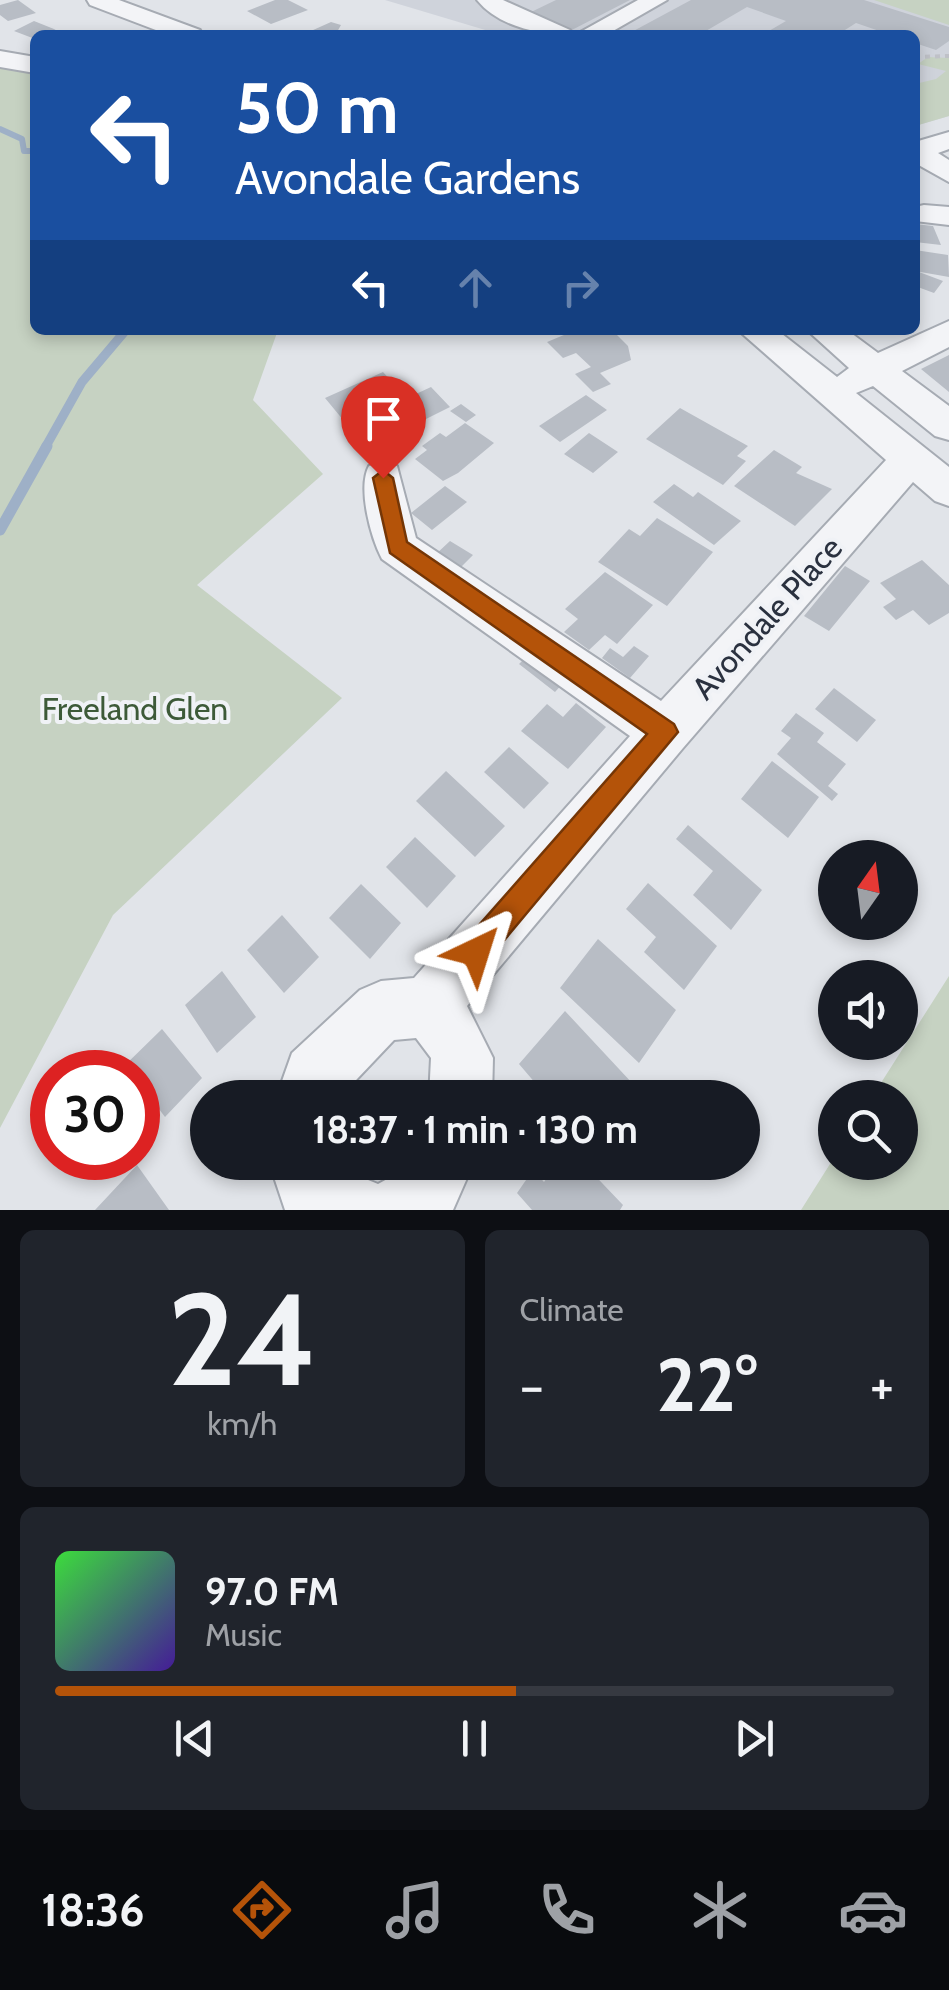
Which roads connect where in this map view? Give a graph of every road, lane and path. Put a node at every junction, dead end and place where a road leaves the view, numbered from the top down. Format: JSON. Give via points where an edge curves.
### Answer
{"nodes":[{"id":1,"x":98,"y":0,"type":"edge"},
{"id":2,"x":488,"y":0,"type":"edge"},
{"id":3,"x":656,"y":0,"type":"edge"},
{"id":4,"x":178,"y":30,"type":"edge"},
{"id":5,"x":549,"y":30,"type":"edge"},
{"id":6,"x":597,"y":30,"type":"edge"},
{"id":7,"x":920,"y":54,"type":"edge"},
{"id":8,"x":949,"y":56,"type":"edge"},
{"id":9,"x":0,"y":59,"type":"edge"},
{"id":10,"x":30,"y":63,"type":"edge"},
{"id":11,"x":949,"y":140,"type":"edge"},
{"id":12,"x":920,"y":150,"type":"edge"},
{"id":13,"x":920,"y":154,"type":"edge"},
{"id":14,"x":949,"y":173,"type":"edge"},
{"id":15,"x":949,"y":332,"type":"edge"},
{"id":16,"x":761,"y":335,"type":"edge"},
{"id":17,"x":830,"y":335,"type":"edge"},
{"id":18,"x":875,"y":370,"type":"junction"},
{"id":19,"x":831,"y":392,"type":"junction"},
{"id":20,"x":949,"y":426,"type":"edge"},
{"id":21,"x":912,"y":458,"type":"junction"},
{"id":22,"x":383,"y":478,"type":"dead end"},
{"id":23,"x":949,"y":490,"type":"edge"},
{"id":24,"x":665,"y":732,"type":"junction"},
{"id":25,"x":428,"y":1006,"type":"junction"},
{"id":26,"x":313,"y":1080,"type":"edge"},
{"id":27,"x":464,"y":1080,"type":"edge"},
{"id":28,"x":307,"y":1180,"type":"edge"},
{"id":29,"x":433,"y":1180,"type":"edge"},
{"id":30,"x":360,"y":1210,"type":"edge"},
{"id":31,"x":397,"y":1210,"type":"edge"}],
"edges":[{"from":1,"to":4,"type":"street"},
{"from":2,"to":5,"type":"street"},
{"from":3,"to":6,"type":"street"},
{"from":7,"to":8,"type":"path"},
{"from":9,"to":10,"type":"street"},
{"from":11,"to":12,"type":"street"},
{"from":13,"to":14,"type":"street"},
{"from":15,"to":18,"type":"street"},
{"from":16,"to":19,"type":"street"},
{"from":17,"to":18,"type":"street"},
{"from":18,"to":19,"type":"street"},
{"from":18,"to":20,"type":"street"},
{"from":19,"to":21,"type":"street"},
{"from":21,"to":23,"type":"street"},
{"from":21,"to":24,"type":"street","name":"Avondale Place"},
{"from":22,"to":24,"type":"street","via":[[397,547]]},
{"from":24,"to":25,"type":"street","name":"Avondale Place"},
{"from":25,"to":26,"type":"street","via":[[381,1011]]},
{"from":25,"to":27,"type":"street","via":[[458,1039]]},
{"from":28,"to":30,"type":"street","via":[[310,1190]]},
{"from":29,"to":31,"type":"street","via":[[426,1195]]}]}
